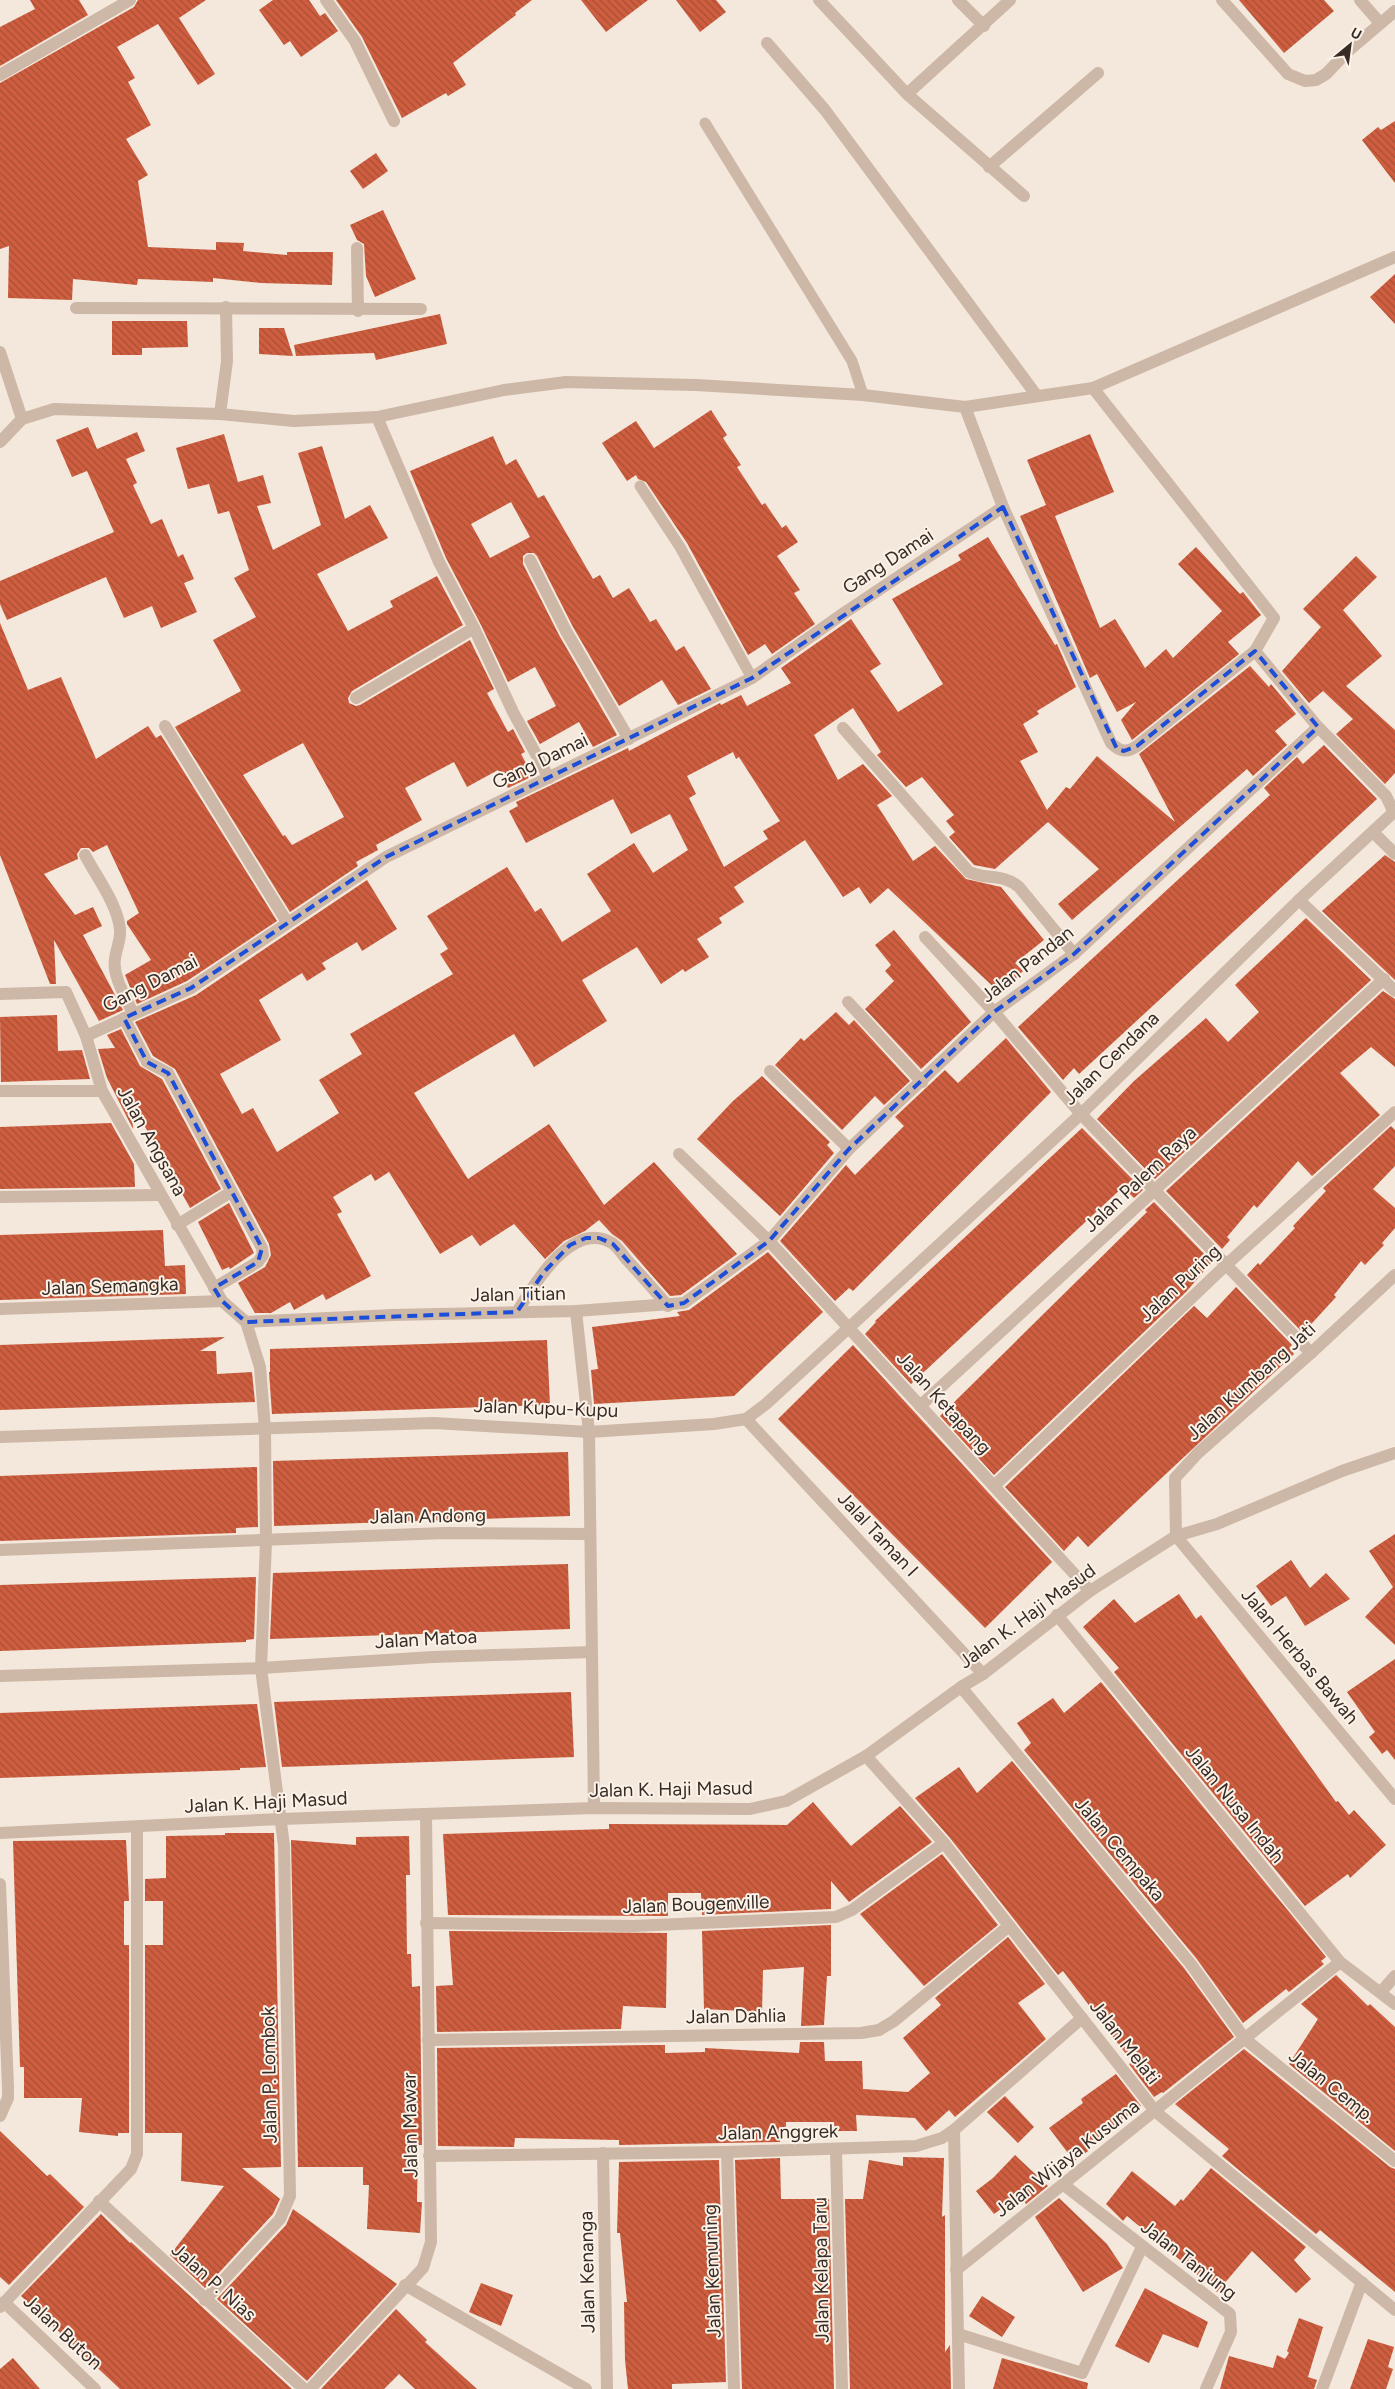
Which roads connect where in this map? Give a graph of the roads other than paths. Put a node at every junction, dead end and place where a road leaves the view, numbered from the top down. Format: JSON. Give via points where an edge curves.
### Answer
{"nodes":[{"id":1,"x":130,"y":0,"type":"edge"},
{"id":2,"x":326,"y":0,"type":"edge"},
{"id":3,"x":819,"y":0,"type":"edge"},
{"id":4,"x":958,"y":0,"type":"edge"},
{"id":5,"x":1010,"y":0,"type":"edge"},
{"id":6,"x":1222,"y":0,"type":"edge"},
{"id":7,"x":1360,"y":0,"type":"edge"},
{"id":8,"x":1395,"y":10,"type":"edge"},
{"id":9,"x":1380,"y":23,"type":"junction"},
{"id":10,"x":984,"y":26,"type":"junction"},
{"id":11,"x":767,"y":43,"type":"dead end"},
{"id":12,"x":1098,"y":74,"type":"dead end"},
{"id":13,"x":0,"y":75,"type":"edge"},
{"id":14,"x":907,"y":94,"type":"junction"},
{"id":15,"x":394,"y":121,"type":"dead end"},
{"id":16,"x":705,"y":123,"type":"dead end"},
{"id":17,"x":988,"y":167,"type":"junction"},
{"id":18,"x":1024,"y":196,"type":"dead end"},
{"id":19,"x":357,"y":248,"type":"dead end"},
{"id":20,"x":1395,"y":257,"type":"edge"},
{"id":21,"x":226,"y":307,"type":"junction"},
{"id":22,"x":76,"y":308,"type":"dead end"},
{"id":23,"x":421,"y":309,"type":"dead end"},
{"id":24,"x":358,"y":311,"type":"junction"},
{"id":25,"x":0,"y":352,"type":"edge"},
{"id":26,"x":4,"y":379,"type":"edge"},
{"id":27,"x":1093,"y":388,"type":"junction"},
{"id":28,"x":863,"y":395,"type":"junction"},
{"id":29,"x":1037,"y":396,"type":"junction"},
{"id":30,"x":965,"y":407,"type":"junction"},
{"id":31,"x":220,"y":414,"type":"junction"},
{"id":32,"x":377,"y":417,"type":"junction"},
{"id":33,"x":22,"y":419,"type":"junction"},
{"id":34,"x":0,"y":442,"type":"edge"},
{"id":35,"x":640,"y":486,"type":"dead end"},
{"id":36,"x":1004,"y":507,"type":"junction"},
{"id":37,"x":530,"y":560,"type":"dead end"},
{"id":38,"x":474,"y":628,"type":"junction"},
{"id":39,"x":1255,"y":651,"type":"junction"},
{"id":40,"x":752,"y":678,"type":"junction"},
{"id":41,"x":356,"y":698,"type":"dead end"},
{"id":42,"x":165,"y":726,"type":"dead end"},
{"id":43,"x":1318,"y":726,"type":"junction"},
{"id":44,"x":843,"y":728,"type":"dead end"},
{"id":45,"x":629,"y":739,"type":"junction"},
{"id":46,"x":549,"y":778,"type":"junction"},
{"id":47,"x":1394,"y":812,"type":"edge"},
{"id":48,"x":1373,"y":832,"type":"junction"},
{"id":49,"x":1395,"y":854,"type":"edge"},
{"id":50,"x":85,"y":856,"type":"dead end"},
{"id":51,"x":1299,"y":900,"type":"junction"},
{"id":52,"x":287,"y":922,"type":"junction"},
{"id":53,"x":925,"y":937,"type":"dead end"},
{"id":54,"x":1074,"y":954,"type":"junction"},
{"id":55,"x":1384,"y":979,"type":"junction"},
{"id":56,"x":1395,"y":991,"type":"edge"},
{"id":57,"x":0,"y":994,"type":"edge"},
{"id":58,"x":848,"y":1002,"type":"dead end"},
{"id":59,"x":994,"y":1012,"type":"junction"},
{"id":60,"x":128,"y":1016,"type":"junction"},
{"id":61,"x":86,"y":1036,"type":"junction"},
{"id":62,"x":770,"y":1071,"type":"dead end"},
{"id":63,"x":922,"y":1082,"type":"junction"},
{"id":64,"x":0,"y":1091,"type":"edge"},
{"id":65,"x":102,"y":1091,"type":"junction"},
{"id":66,"x":1395,"y":1112,"type":"edge"},
{"id":67,"x":1081,"y":1114,"type":"junction"},
{"id":68,"x":849,"y":1150,"type":"junction"},
{"id":69,"x":679,"y":1154,"type":"dead end"},
{"id":70,"x":1156,"y":1190,"type":"junction"},
{"id":71,"x":231,"y":1192,"type":"junction"},
{"id":72,"x":159,"y":1195,"type":"junction"},
{"id":73,"x":0,"y":1197,"type":"edge"},
{"id":74,"x":177,"y":1225,"type":"junction"},
{"id":75,"x":769,"y":1241,"type":"junction"},
{"id":76,"x":1226,"y":1265,"type":"junction"},
{"id":77,"x":1395,"y":1275,"type":"edge"},
{"id":78,"x":214,"y":1288,"type":"junction"},
{"id":79,"x":222,"y":1301,"type":"junction"},
{"id":80,"x":668,"y":1306,"type":"junction"},
{"id":81,"x":0,"y":1309,"type":"edge"},
{"id":82,"x":576,"y":1311,"type":"junction"},
{"id":83,"x":517,"y":1312,"type":"junction"},
{"id":84,"x":246,"y":1322,"type":"junction"},
{"id":85,"x":850,"y":1327,"type":"junction"},
{"id":86,"x":1311,"y":1353,"type":"junction"},
{"id":87,"x":920,"y":1406,"type":"junction"},
{"id":88,"x":746,"y":1419,"type":"junction"},
{"id":89,"x":265,"y":1429,"type":"junction"},
{"id":90,"x":589,"y":1432,"type":"junction"},
{"id":91,"x":0,"y":1437,"type":"edge"},
{"id":92,"x":1392,"y":1458,"type":"edge"},
{"id":93,"x":994,"y":1486,"type":"junction"},
{"id":94,"x":590,"y":1534,"type":"junction"},
{"id":95,"x":1176,"y":1536,"type":"junction"},
{"id":96,"x":266,"y":1541,"type":"junction"},
{"id":97,"x":0,"y":1550,"type":"edge"},
{"id":98,"x":1090,"y":1591,"type":"junction"},
{"id":99,"x":1057,"y":1615,"type":"junction"},
{"id":100,"x":592,"y":1652,"type":"junction"},
{"id":101,"x":262,"y":1668,"type":"junction"},
{"id":102,"x":983,"y":1674,"type":"junction"},
{"id":103,"x":0,"y":1676,"type":"edge"},
{"id":104,"x":961,"y":1687,"type":"junction"},
{"id":105,"x":866,"y":1756,"type":"junction"},
{"id":106,"x":1395,"y":1799,"type":"edge"},
{"id":107,"x":594,"y":1808,"type":"junction"},
{"id":108,"x":426,"y":1814,"type":"junction"},
{"id":109,"x":281,"y":1819,"type":"junction"},
{"id":110,"x":136,"y":1827,"type":"junction"},
{"id":111,"x":0,"y":1833,"type":"edge"},
{"id":112,"x":944,"y":1843,"type":"junction"},
{"id":113,"x":0,"y":1884,"type":"edge"},
{"id":114,"x":426,"y":1923,"type":"junction"},
{"id":115,"x":1009,"y":1926,"type":"junction"},
{"id":116,"x":1340,"y":1962,"type":"junction"},
{"id":117,"x":1395,"y":1976,"type":"edge"},
{"id":118,"x":1381,"y":1992,"type":"junction"},
{"id":119,"x":1395,"y":2004,"type":"edge"},
{"id":120,"x":1082,"y":2018,"type":"junction"},
{"id":121,"x":1246,"y":2039,"type":"junction"},
{"id":122,"x":428,"y":2040,"type":"junction"},
{"id":123,"x":1156,"y":2112,"type":"junction"},
{"id":124,"x":0,"y":2116,"type":"edge"},
{"id":125,"x":954,"y":2130,"type":"junction"},
{"id":126,"x":836,"y":2150,"type":"junction"},
{"id":127,"x":727,"y":2152,"type":"junction"},
{"id":128,"x":604,"y":2154,"type":"junction"},
{"id":129,"x":429,"y":2156,"type":"junction"},
{"id":130,"x":1395,"y":2161,"type":"edge"},
{"id":131,"x":1064,"y":2184,"type":"junction"},
{"id":132,"x":99,"y":2201,"type":"junction"},
{"id":133,"x":1142,"y":2247,"type":"junction"},
{"id":134,"x":956,"y":2270,"type":"junction"},
{"id":135,"x":1362,"y":2282,"type":"junction"},
{"id":136,"x":405,"y":2285,"type":"junction"},
{"id":137,"x":206,"y":2300,"type":"junction"},
{"id":138,"x":2,"y":2305,"type":"edge"},
{"id":139,"x":1395,"y":2310,"type":"edge"},
{"id":140,"x":958,"y":2334,"type":"junction"},
{"id":141,"x":95,"y":2389,"type":"edge"},
{"id":142,"x":304,"y":2389,"type":"edge"},
{"id":143,"x":310,"y":2389,"type":"edge"},
{"id":144,"x":586,"y":2389,"type":"edge"},
{"id":145,"x":607,"y":2389,"type":"edge"},
{"id":146,"x":734,"y":2389,"type":"edge"},
{"id":147,"x":842,"y":2389,"type":"edge"},
{"id":148,"x":959,"y":2389,"type":"edge"},
{"id":149,"x":1206,"y":2389,"type":"edge"},
{"id":150,"x":1322,"y":2389,"type":"edge"}],
"edges":[{"from":1,"to":13,"type":"street"},
{"from":2,"to":15,"type":"street","via":[[355,41]]},
{"from":3,"to":14,"type":"street"},
{"from":4,"to":10,"type":"street"},
{"from":5,"to":10,"type":"street"},
{"from":6,"to":9,"type":"street","via":[[1288,74],[1305,81],[1316,80],[1326,74]]},
{"from":7,"to":9,"type":"street"},
{"from":8,"to":9,"type":"street"},
{"from":10,"to":14,"type":"street"},
{"from":11,"to":29,"type":"street","via":[[825,110]]},
{"from":12,"to":17,"type":"street"},
{"from":14,"to":17,"type":"street"},
{"from":16,"to":28,"type":"lane","via":[[852,361]]},
{"from":17,"to":18,"type":"street"},
{"from":19,"to":24,"type":"street"},
{"from":20,"to":27,"type":"street"},
{"from":21,"to":22,"type":"street"},
{"from":21,"to":24,"type":"street"},
{"from":21,"to":31,"type":"street","via":[[227,361]]},
{"from":23,"to":24,"type":"street"},
{"from":25,"to":26,"type":"street"},
{"from":26,"to":33,"type":"street"},
{"from":27,"to":29,"type":"street"},
{"from":27,"to":39,"type":"street","via":[[1274,616]]},
{"from":28,"to":30,"type":"street"},
{"from":28,"to":32,"type":"street","via":[[696,385],[566,382],[504,390]]},
{"from":29,"to":30,"type":"street"},
{"from":30,"to":36,"type":"street"},
{"from":31,"to":32,"type":"street","via":[[294,421]]},
{"from":31,"to":33,"type":"street","via":[[54,409]]},
{"from":32,"to":38,"type":"street","via":[[439,562]]},
{"from":33,"to":34,"type":"street"},
{"from":35,"to":40,"type":"lane","via":[[680,547]]},
{"from":36,"to":39,"type":"street","via":[[1111,743],[1117,749],[1124,752],[1138,746]]},
{"from":36,"to":40,"type":"street","name":"Gang Damai","via":[[844,612]]},
{"from":37,"to":45,"type":"street","via":[[566,631]]},
{"from":38,"to":41,"type":"street"},
{"from":38,"to":46,"type":"street","via":[[513,712]]},
{"from":39,"to":43,"type":"street"},
{"from":40,"to":45,"type":"street","name":"Gang Damai"},
{"from":42,"to":52,"type":"street"},
{"from":43,"to":47,"type":"street","via":[[1386,796]]},
{"from":43,"to":54,"type":"street","name":"Jalan Pandan"},
{"from":44,"to":54,"type":"street","via":[[969,872],[982,878],[1010,880],[1019,886]]},
{"from":45,"to":46,"type":"street","name":"Gang Damai"},
{"from":46,"to":52,"type":"street","name":"Gang Damai","via":[[386,857]]},
{"from":47,"to":48,"type":"street","name":"Jalan Cendana"},
{"from":48,"to":49,"type":"street"},
{"from":48,"to":51,"type":"street","name":"Jalan Cendana"},
{"from":50,"to":60,"type":"street","via":[[114,908],[120,929],[115,971]]},
{"from":51,"to":55,"type":"street"},
{"from":51,"to":67,"type":"street","name":"Jalan Cendana"},
{"from":52,"to":60,"type":"street","name":"Gang Damai","via":[[191,988]]},
{"from":53,"to":59,"type":"street"},
{"from":54,"to":59,"type":"street","name":"Jalan Pandan"},
{"from":55,"to":56,"type":"street"},
{"from":55,"to":70,"type":"street","name":"Jalan Palem Raya"},
{"from":57,"to":61,"type":"street","name":"Jalan Angsana","via":[[66,992]]},
{"from":58,"to":63,"type":"street"},
{"from":59,"to":63,"type":"street","name":"Jalan Pandan"},
{"from":59,"to":67,"type":"street"},
{"from":60,"to":61,"type":"street","name":"Gang Damai"},
{"from":60,"to":71,"type":"street","via":[[147,1062],[168,1073]]},
{"from":61,"to":65,"type":"street","name":"Jalan Angsana"},
{"from":62,"to":68,"type":"street"},
{"from":63,"to":68,"type":"street","name":"Jalan Pandan"},
{"from":64,"to":65,"type":"street"},
{"from":65,"to":72,"type":"street","name":"Jalan Angsana"},
{"from":66,"to":76,"type":"street","name":"Jalan Puring"},
{"from":67,"to":70,"type":"street"},
{"from":67,"to":85,"type":"street","name":"Jalan Cendana"},
{"from":68,"to":75,"type":"street","name":"Jalan Pandan"},
{"from":69,"to":75,"type":"street","name":"Jalan Ketapang"},
{"from":70,"to":76,"type":"street"},
{"from":70,"to":87,"type":"street","name":"Jalan Palem Raya"},
{"from":71,"to":74,"type":"street"},
{"from":71,"to":78,"type":"street","via":[[262,1248],[262,1255],[258,1262]]},
{"from":72,"to":73,"type":"street"},
{"from":72,"to":74,"type":"street","name":"Jalan Angsana"},
{"from":74,"to":78,"type":"street","name":"Jalan Angsana"},
{"from":75,"to":80,"type":"street","name":"Jalan Titian","via":[[684,1303]]},
{"from":75,"to":85,"type":"street","name":"Jalan Ketapang"},
{"from":76,"to":86,"type":"street"},
{"from":76,"to":93,"type":"street","name":"Jalan Puring"},
{"from":77,"to":86,"type":"street","name":"Jalan Kumbang Jati"},
{"from":78,"to":79,"type":"street","name":"Jalan Angsana"},
{"from":79,"to":81,"type":"street","name":"Jalan Semangka"},
{"from":79,"to":84,"type":"street","name":"Jalan Angsana"},
{"from":80,"to":82,"type":"street","name":"Jalan Titian"},
{"from":80,"to":83,"type":"street","via":[[613,1244],[599,1238],[586,1238],[570,1245],[544,1272]]},
{"from":82,"to":83,"type":"street","name":"Jalan Titian"},
{"from":82,"to":90,"type":"street"},
{"from":83,"to":84,"type":"street","name":"Jalan Titian"},
{"from":84,"to":89,"type":"street","name":"Jalan P. Lombok","via":[[260,1367]]},
{"from":85,"to":87,"type":"street","name":"Jalan Ketapang"},
{"from":85,"to":88,"type":"street"},
{"from":86,"to":95,"type":"street","name":"Jalan Kumbang Jati","via":[[1198,1453],[1175,1478]]},
{"from":87,"to":93,"type":"street","name":"Jalan Ketapang"},
{"from":88,"to":90,"type":"street","name":"Jalan Kupu-Kupu"},
{"from":88,"to":102,"type":"street","name":"Jalal Taman I"},
{"from":89,"to":90,"type":"street","name":"Jalan Kupu-Kupu","via":[[434,1422]]},
{"from":89,"to":91,"type":"street","name":"Jalan Kupu-Kupu"},
{"from":89,"to":96,"type":"street","name":"Jalan P. Lombok"},
{"from":90,"to":94,"type":"street"},
{"from":92,"to":95,"type":"street","name":"Jalan K. Haji Masud","via":[[1342,1471],[1217,1524]]},
{"from":93,"to":98,"type":"street","name":"Jalan Ketapang"},
{"from":94,"to":96,"type":"street","name":"Jalan Andong","via":[[445,1533]]},
{"from":94,"to":100,"type":"street"},
{"from":95,"to":98,"type":"street","name":"Jalan K. Haji Masud"},
{"from":95,"to":106,"type":"street","name":"Jalan Herbas Bawah"},
{"from":96,"to":97,"type":"street","name":"Jalan Andong"},
{"from":96,"to":101,"type":"street","name":"Jalan P. Lombok"},
{"from":98,"to":99,"type":"street","name":"Jalan K. Haji Masud"},
{"from":99,"to":102,"type":"street","name":"Jalan K. Haji Masud"},
{"from":99,"to":116,"type":"street","name":"Jalan Nusa Indah"},
{"from":100,"to":101,"type":"street","name":"Jalan Matoa","via":[[433,1656]]},
{"from":100,"to":107,"type":"street"},
{"from":101,"to":103,"type":"street","name":"Jalan Matoa"},
{"from":101,"to":109,"type":"street","name":"Jalan P. Lombok"},
{"from":102,"to":104,"type":"street","name":"Jalan K. Haji Masud"},
{"from":104,"to":105,"type":"street","name":"Jalan K. Haji Masud"},
{"from":104,"to":121,"type":"street","name":"Jalan Cempaka","via":[[1190,1963]]},
{"from":105,"to":107,"type":"street","name":"Jalan K. Haji Masud","via":[[786,1801],[750,1809]]},
{"from":105,"to":112,"type":"street","name":"Jalan Melati"},
{"from":107,"to":108,"type":"street","name":"Jalan K. Haji Masud"},
{"from":108,"to":109,"type":"street","name":"Jalan K. Haji Masud"},
{"from":108,"to":114,"type":"street","name":"Jalan Mawar"},
{"from":109,"to":110,"type":"street","name":"Jalan K. Haji Masud"},
{"from":109,"to":137,"type":"street","name":"Jalan P. Lombok","via":[[290,2196],[280,2219]]},
{"from":110,"to":111,"type":"street","name":"Jalan K. Haji Masud"},
{"from":110,"to":132,"type":"street","via":[[139,2146],[131,2169]]},
{"from":112,"to":114,"type":"street","name":"Jalan Bougenville","via":[[852,1910],[836,1917],[633,1926]]},
{"from":112,"to":115,"type":"street","name":"Jalan Melati"},
{"from":113,"to":124,"type":"street","via":[[8,2088],[8,2098]]},
{"from":114,"to":122,"type":"street","name":"Jalan Mawar"},
{"from":115,"to":120,"type":"street","name":"Jalan Melati"},
{"from":115,"to":122,"type":"street","name":"Jalan Dahlia","via":[[879,2030],[861,2033]]},
{"from":116,"to":118,"type":"street","name":"Jalan Nusa Indah"},
{"from":116,"to":121,"type":"street","name":"Jalan Wijaya Kusuma"},
{"from":117,"to":118,"type":"street"},
{"from":118,"to":119,"type":"street","name":"Jalan Nusa Indah"},
{"from":120,"to":123,"type":"street","name":"Jalan Melati"},
{"from":120,"to":125,"type":"street","name":"Jalan Anggrek"},
{"from":121,"to":123,"type":"street","name":"Jalan Wijaya Kusuma"},
{"from":121,"to":130,"type":"street","name":"Jalan Cemp."},
{"from":122,"to":129,"type":"street","name":"Jalan Mawar"},
{"from":123,"to":131,"type":"street","name":"Jalan Wijaya Kusuma"},
{"from":123,"to":135,"type":"street","name":"Jalan Melati"},
{"from":125,"to":126,"type":"street","name":"Jalan Anggrek","via":[[942,2138],[916,2146]]},
{"from":125,"to":134,"type":"street"},
{"from":126,"to":127,"type":"street","name":"Jalan Anggrek"},
{"from":126,"to":147,"type":"street","name":"Jalan Kelapa Taru"},
{"from":127,"to":128,"type":"street","name":"Jalan Anggrek"},
{"from":127,"to":146,"type":"street","name":"Jalan Kemuning"},
{"from":128,"to":129,"type":"street","name":"Jalan Anggrek"},
{"from":128,"to":145,"type":"street","name":"Jalan Kenanga"},
{"from":129,"to":136,"type":"street","name":"Jalan Mawar","via":[[432,2242],[423,2268]]},
{"from":131,"to":133,"type":"street","name":"Jalan Tanjung"},
{"from":131,"to":134,"type":"street","name":"Jalan Wijaya Kusuma"},
{"from":132,"to":137,"type":"street","name":"Jalan P. Nias"},
{"from":132,"to":138,"type":"street"},
{"from":133,"to":140,"type":"street","via":[[1082,2373]]},
{"from":133,"to":149,"type":"street","name":"Jalan Tanjung","via":[[1230,2314],[1231,2332]]},
{"from":134,"to":140,"type":"street"},
{"from":135,"to":139,"type":"street","name":"Jalan Melati"},
{"from":135,"to":150,"type":"street"},
{"from":136,"to":143,"type":"street","name":"Jalan Mawar"},
{"from":136,"to":144,"type":"street"},
{"from":137,"to":142,"type":"street","name":"Jalan P. Nias"},
{"from":138,"to":141,"type":"street","name":"Jalan Buton"},
{"from":140,"to":148,"type":"street"}]}
